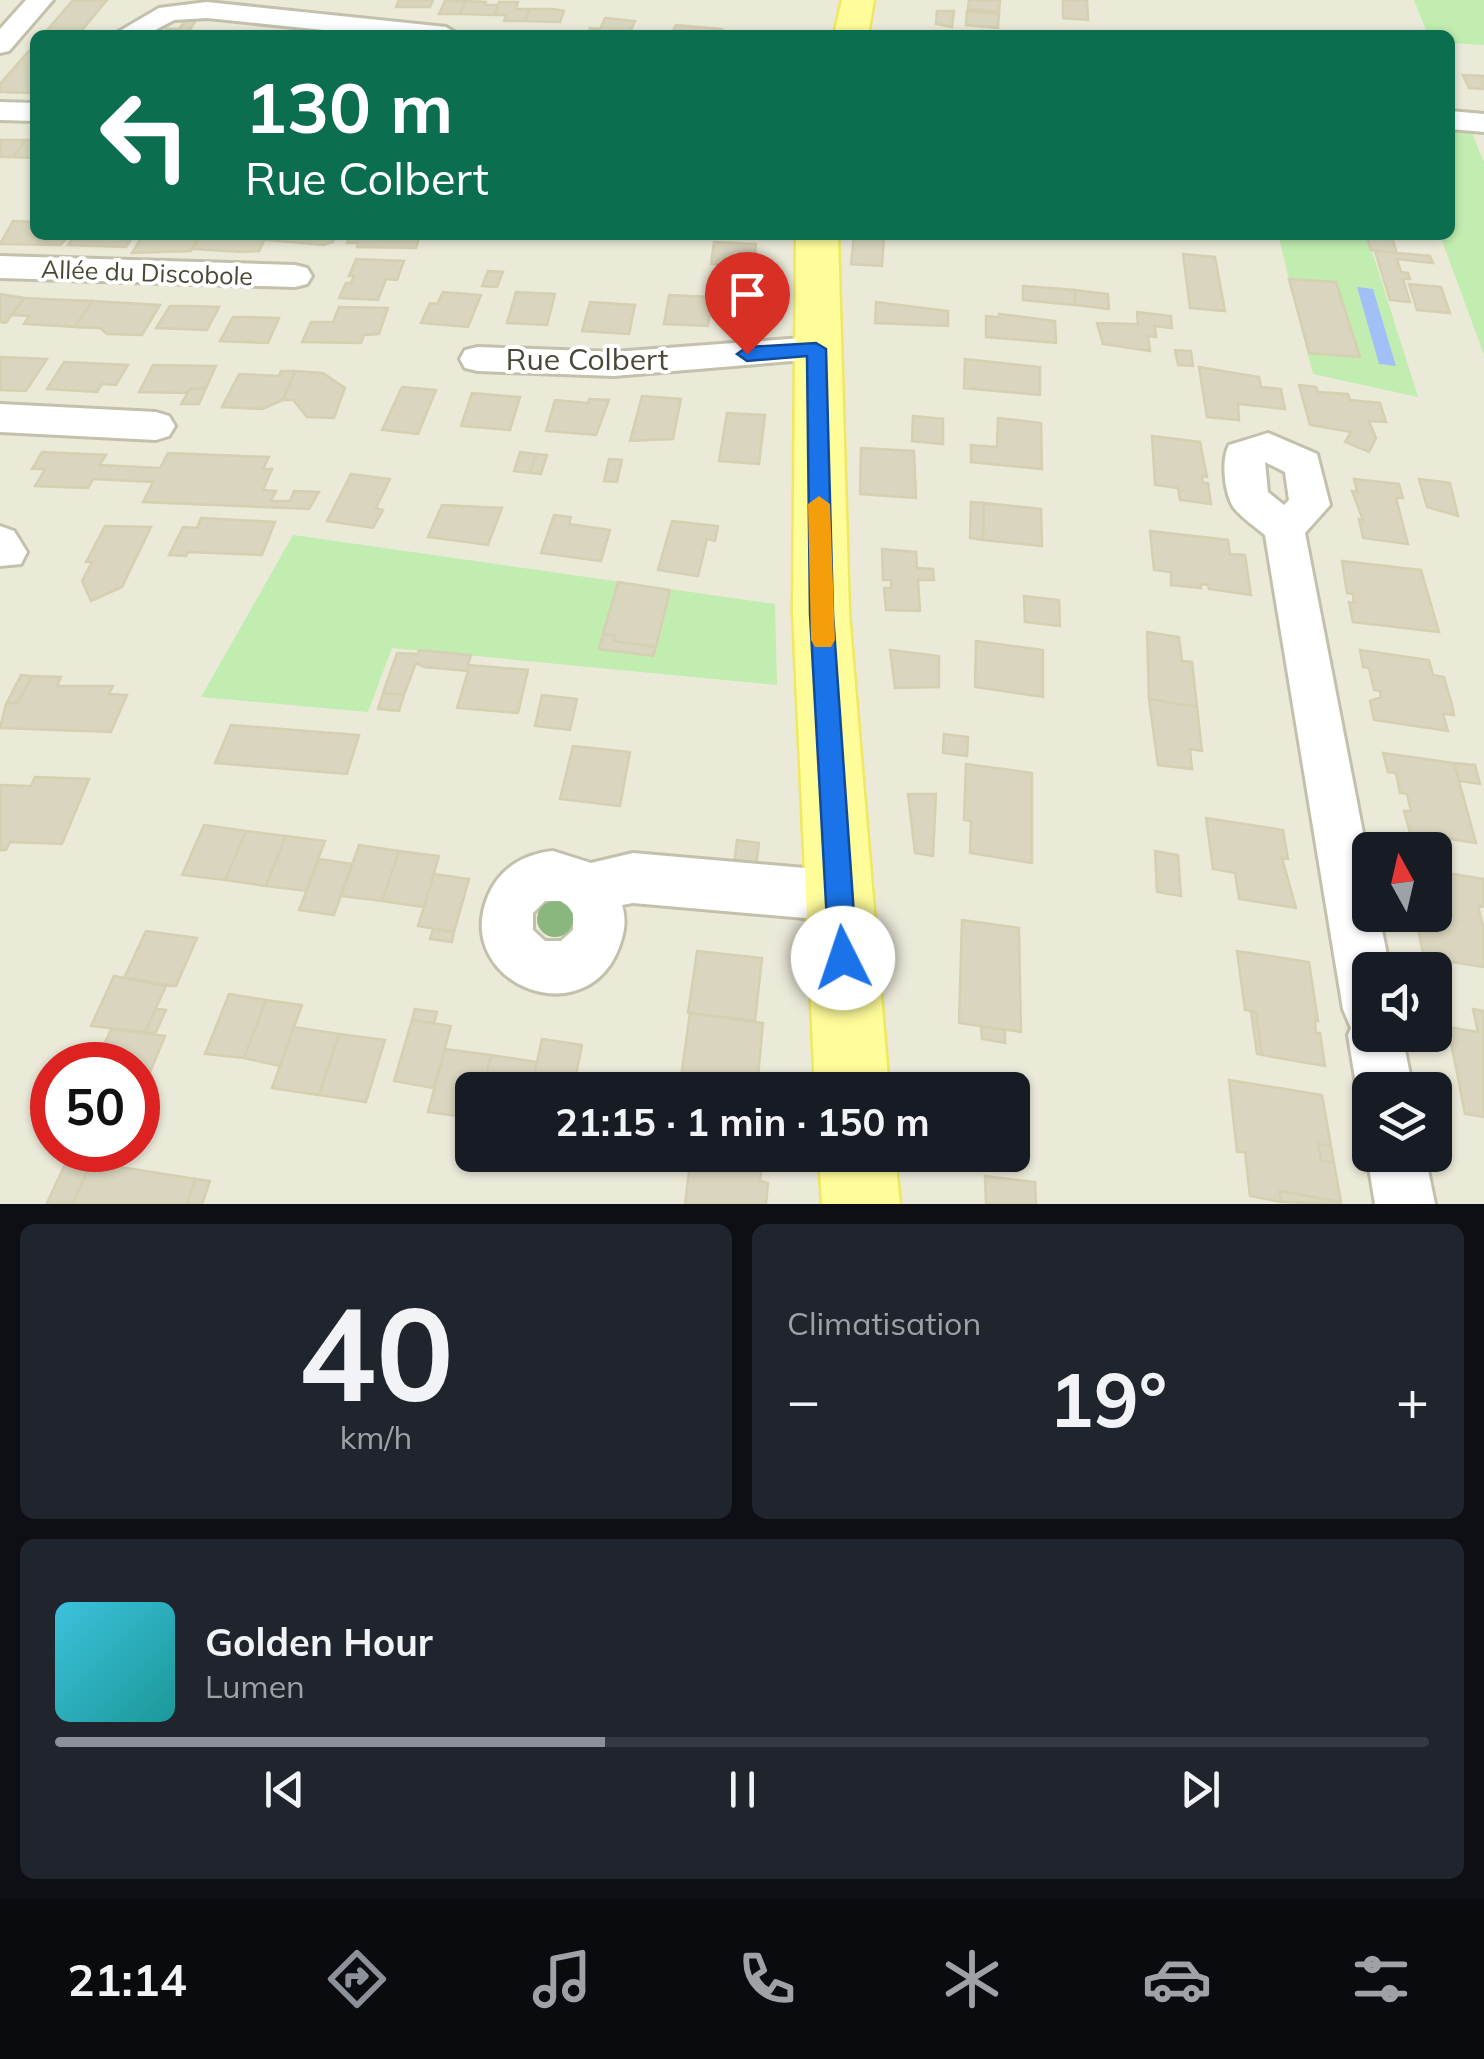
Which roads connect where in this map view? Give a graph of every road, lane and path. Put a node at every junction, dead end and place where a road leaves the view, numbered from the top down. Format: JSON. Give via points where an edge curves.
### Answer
{"nodes":[{"id":1,"x":40,"y":0,"type":"edge"},
{"id":2,"x":858,"y":0,"type":"edge"},
{"id":3,"x":136,"y":30,"type":"edge"},
{"id":4,"x":398,"y":30,"type":"edge"},
{"id":5,"x":853,"y":30,"type":"edge"},
{"id":6,"x":0,"y":45,"type":"edge"},
{"id":7,"x":0,"y":111,"type":"edge"},
{"id":8,"x":30,"y":112,"type":"edge"},
{"id":9,"x":1455,"y":120,"type":"edge"},
{"id":10,"x":1484,"y":123,"type":"edge"},
{"id":11,"x":817,"y":240,"type":"edge"},
{"id":12,"x":0,"y":268,"type":"edge"},
{"id":13,"x":295,"y":276,"type":"dead end"},
{"id":14,"x":816,"y":349,"type":"junction"},
{"id":15,"x":478,"y":358,"type":"dead end"},
{"id":16,"x":0,"y":418,"type":"edge"},
{"id":17,"x":156,"y":426,"type":"dead end"},
{"id":18,"x":1284,"y":528,"type":"dead end"},
{"id":19,"x":589,"y":888,"type":"dead end"},
{"id":20,"x":839,"y":896,"type":"junction"},
{"id":21,"x":1360,"y":952,"type":"edge"},
{"id":22,"x":851,"y":1072,"type":"edge"},
{"id":23,"x":858,"y":1172,"type":"edge"},
{"id":24,"x":1399,"y":1172,"type":"edge"},
{"id":25,"x":860,"y":1204,"type":"edge"},
{"id":26,"x":1405,"y":1204,"type":"edge"}],
"edges":[{"from":1,"to":6,"type":"street"},
{"from":2,"to":5,"type":"main road"},
{"from":3,"to":4,"type":"street","via":[[168,13],[206,10]]},
{"from":7,"to":8,"type":"street"},
{"from":9,"to":10,"type":"street"},
{"from":11,"to":14,"type":"main road"},
{"from":12,"to":13,"type":"street","name":"Allée du Discobole"},
{"from":14,"to":15,"type":"street","name":"Rue Colbert","via":[[614,364]]},
{"from":14,"to":20,"type":"main road","via":[[821,614]]},
{"from":16,"to":17,"type":"street"},
{"from":18,"to":21,"type":"street"},
{"from":19,"to":20,"type":"street","via":[[633,878]]},
{"from":20,"to":22,"type":"main road"},
{"from":23,"to":25,"type":"main road"},
{"from":24,"to":26,"type":"street"}]}
